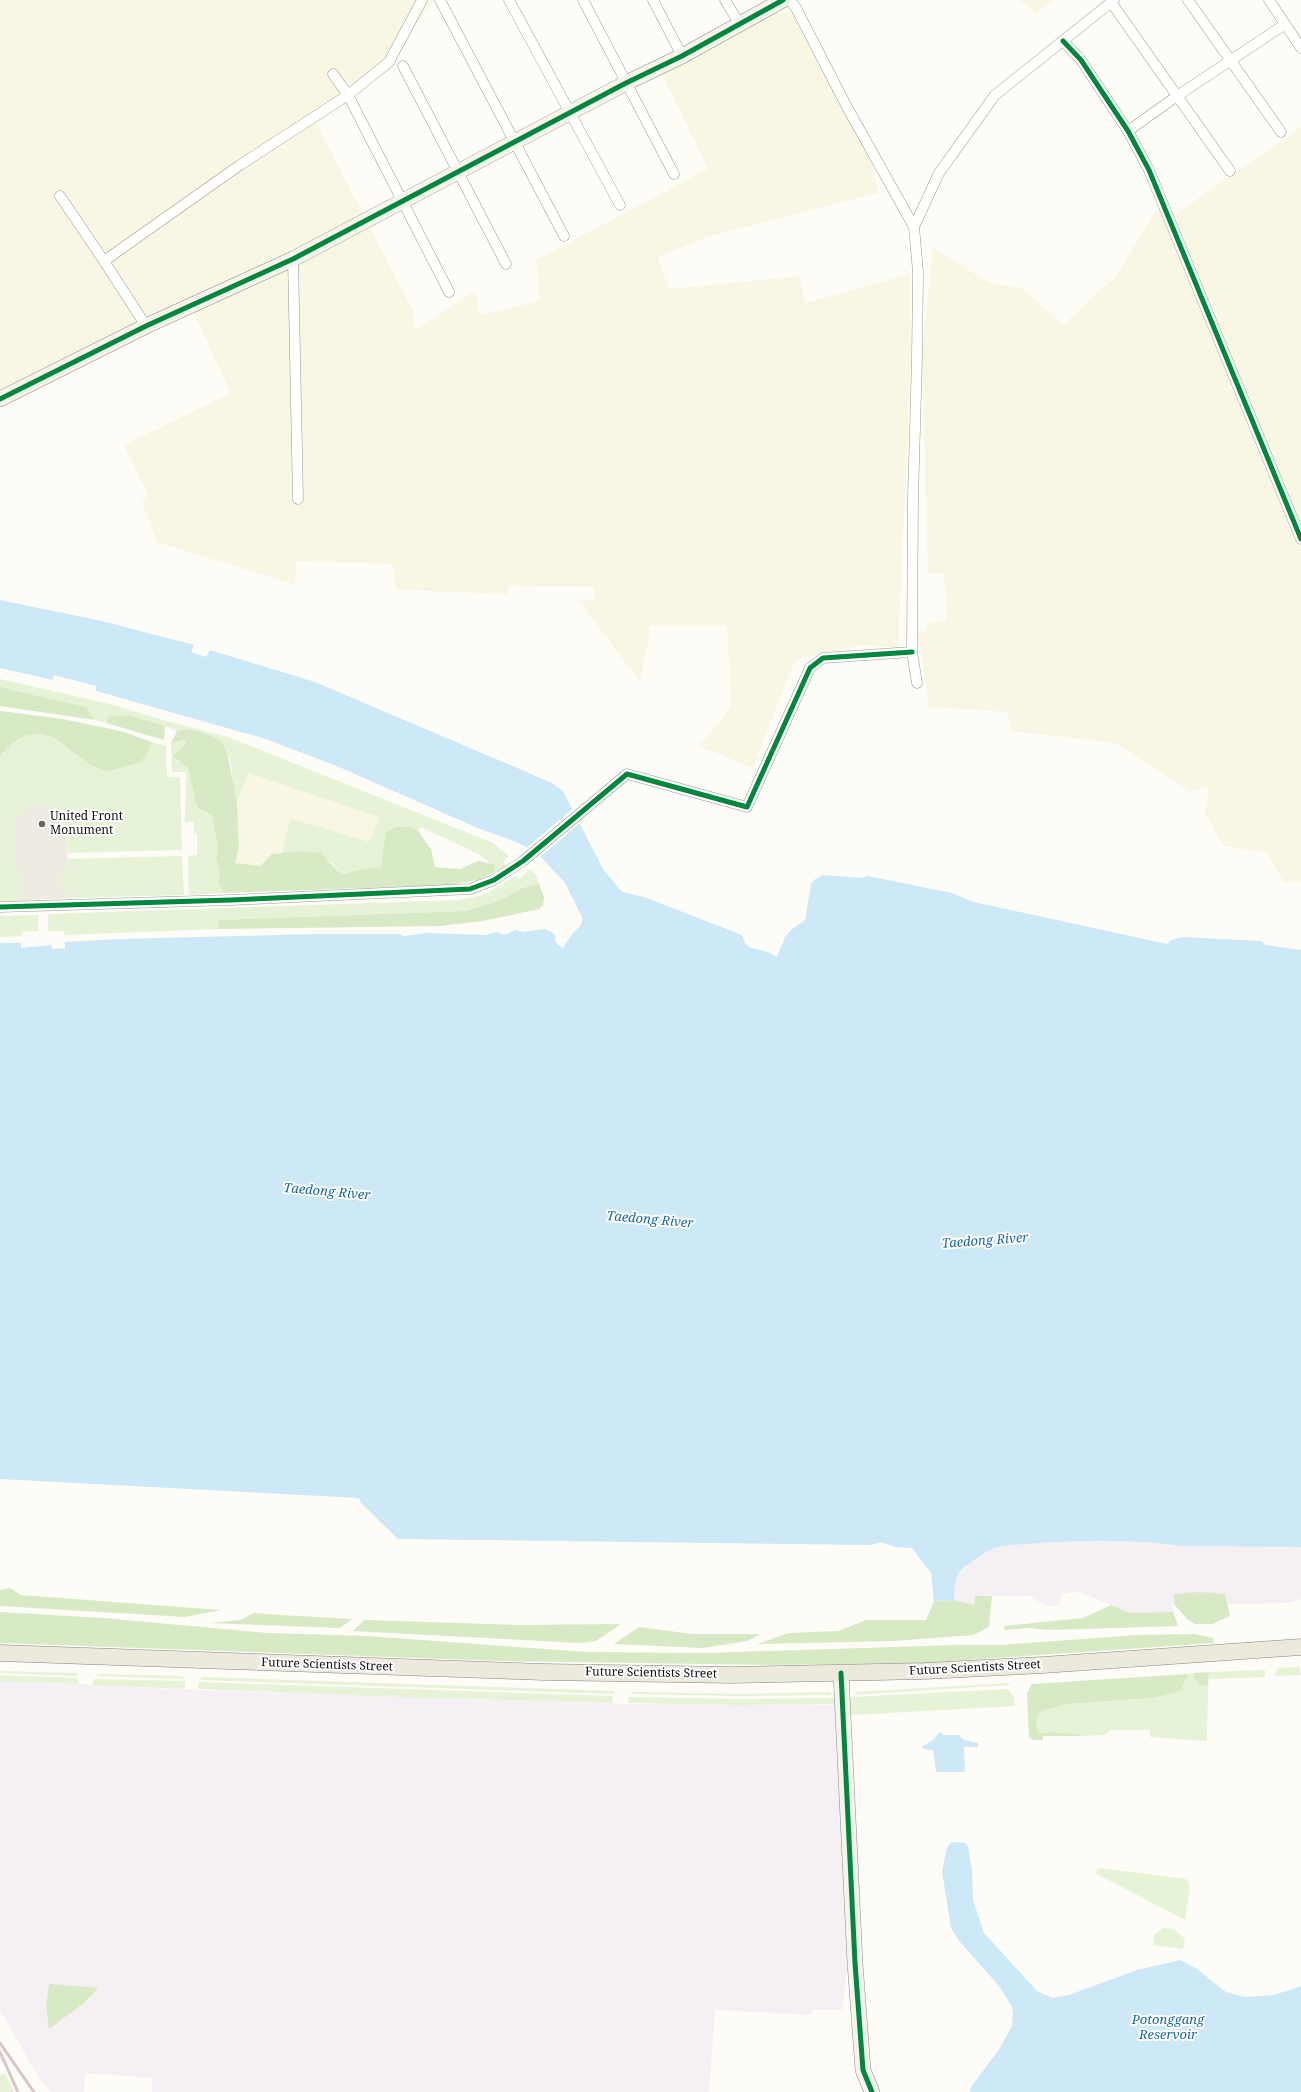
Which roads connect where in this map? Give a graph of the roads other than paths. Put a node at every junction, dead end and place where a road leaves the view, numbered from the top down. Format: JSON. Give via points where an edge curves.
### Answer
{"nodes":[{"id":1,"x":422,"y":0,"type":"edge"},
{"id":2,"x":440,"y":0,"type":"edge"},
{"id":3,"x":509,"y":0,"type":"edge"},
{"id":4,"x":583,"y":0,"type":"edge"},
{"id":5,"x":653,"y":0,"type":"edge"},
{"id":6,"x":725,"y":0,"type":"edge"},
{"id":7,"x":783,"y":0,"type":"edge"},
{"id":8,"x":790,"y":0,"type":"edge"},
{"id":9,"x":1188,"y":0,"type":"edge"},
{"id":10,"x":1268,"y":0,"type":"edge"},
{"id":11,"x":1112,"y":1,"type":"edge"},
{"id":12,"x":740,"y":25,"type":"junction"},
{"id":13,"x":1284,"y":25,"type":"junction"},
{"id":14,"x":1063,"y":42,"type":"junction"},
{"id":15,"x":1301,"y":48,"type":"edge"},
{"id":16,"x":682,"y":56,"type":"junction"},
{"id":17,"x":1231,"y":60,"type":"junction"},
{"id":18,"x":403,"y":66,"type":"dead end"},
{"id":19,"x":333,"y":74,"type":"dead end"},
{"id":20,"x":626,"y":83,"type":"junction"},
{"id":21,"x":348,"y":95,"type":"junction"},
{"id":22,"x":1178,"y":96,"type":"junction"},
{"id":23,"x":570,"y":112,"type":"junction"},
{"id":24,"x":1128,"y":131,"type":"junction"},
{"id":25,"x":1281,"y":132,"type":"dead end"},
{"id":26,"x":514,"y":142,"type":"junction"},
{"id":27,"x":1230,"y":171,"type":"dead end"},
{"id":28,"x":458,"y":172,"type":"junction"},
{"id":29,"x":674,"y":174,"type":"dead end"},
{"id":30,"x":60,"y":196,"type":"dead end"},
{"id":31,"x":402,"y":201,"type":"junction"},
{"id":32,"x":620,"y":205,"type":"dead end"},
{"id":33,"x":914,"y":227,"type":"junction"},
{"id":34,"x":564,"y":236,"type":"dead end"},
{"id":35,"x":293,"y":259,"type":"junction"},
{"id":36,"x":104,"y":262,"type":"junction"},
{"id":37,"x":506,"y":264,"type":"dead end"},
{"id":38,"x":449,"y":292,"type":"dead end"},
{"id":39,"x":146,"y":326,"type":"junction"},
{"id":40,"x":0,"y":399,"type":"edge"},
{"id":41,"x":298,"y":499,"type":"dead end"},
{"id":42,"x":1301,"y":539,"type":"edge"},
{"id":43,"x":912,"y":652,"type":"junction"},
{"id":44,"x":917,"y":683,"type":"dead end"},
{"id":45,"x":0,"y":907,"type":"edge"},
{"id":46,"x":1301,"y":1647,"type":"edge"},
{"id":47,"x":0,"y":1653,"type":"edge"},
{"id":48,"x":841,"y":1673,"type":"junction"},
{"id":49,"x":872,"y":2092,"type":"edge"}],
"edges":[{"from":1,"to":21,"type":"street","via":[[389,62]]},
{"from":2,"to":26,"type":"street"},
{"from":3,"to":23,"type":"street"},
{"from":4,"to":20,"type":"street"},
{"from":5,"to":16,"type":"street"},
{"from":6,"to":12,"type":"street"},
{"from":7,"to":12,"type":"street"},
{"from":8,"to":33,"type":"street"},
{"from":9,"to":17,"type":"street"},
{"from":10,"to":13,"type":"street"},
{"from":11,"to":14,"type":"street"},
{"from":11,"to":22,"type":"street"},
{"from":12,"to":16,"type":"street"},
{"from":13,"to":15,"type":"street"},
{"from":13,"to":17,"type":"street"},
{"from":14,"to":24,"type":"street","via":[[1080,60]]},
{"from":14,"to":33,"type":"street","via":[[995,96],[939,173]]},
{"from":16,"to":20,"type":"street"},
{"from":17,"to":22,"type":"street"},
{"from":17,"to":25,"type":"street"},
{"from":18,"to":28,"type":"street"},
{"from":19,"to":21,"type":"street"},
{"from":20,"to":23,"type":"street"},
{"from":20,"to":29,"type":"street"},
{"from":21,"to":31,"type":"street"},
{"from":21,"to":36,"type":"street","via":[[240,165]]},
{"from":22,"to":24,"type":"street"},
{"from":22,"to":27,"type":"street"},
{"from":23,"to":26,"type":"street"},
{"from":23,"to":32,"type":"street"},
{"from":24,"to":42,"type":"street","via":[[1149,170]]},
{"from":26,"to":28,"type":"street"},
{"from":26,"to":34,"type":"street"},
{"from":28,"to":31,"type":"street"},
{"from":28,"to":37,"type":"street"},
{"from":30,"to":36,"type":"street"},
{"from":31,"to":35,"type":"street"},
{"from":31,"to":38,"type":"street"},
{"from":33,"to":43,"type":"street","via":[[918,272]]},
{"from":35,"to":39,"type":"street"},
{"from":35,"to":41,"type":"street"},
{"from":36,"to":39,"type":"street"},
{"from":39,"to":40,"type":"street"},
{"from":43,"to":44,"type":"street"},
{"from":43,"to":45,"type":"street","via":[[823,658],[810,668],[746,807],[627,774],[523,861],[494,880],[470,889]]},
{"from":46,"to":48,"type":"main road","name":"Future Scientists Street","via":[[1042,1665]]},
{"from":47,"to":48,"type":"main road","name":"Future Scientists Street","via":[[544,1672]]},
{"from":48,"to":49,"type":"street","via":[[862,2062]]}]}
